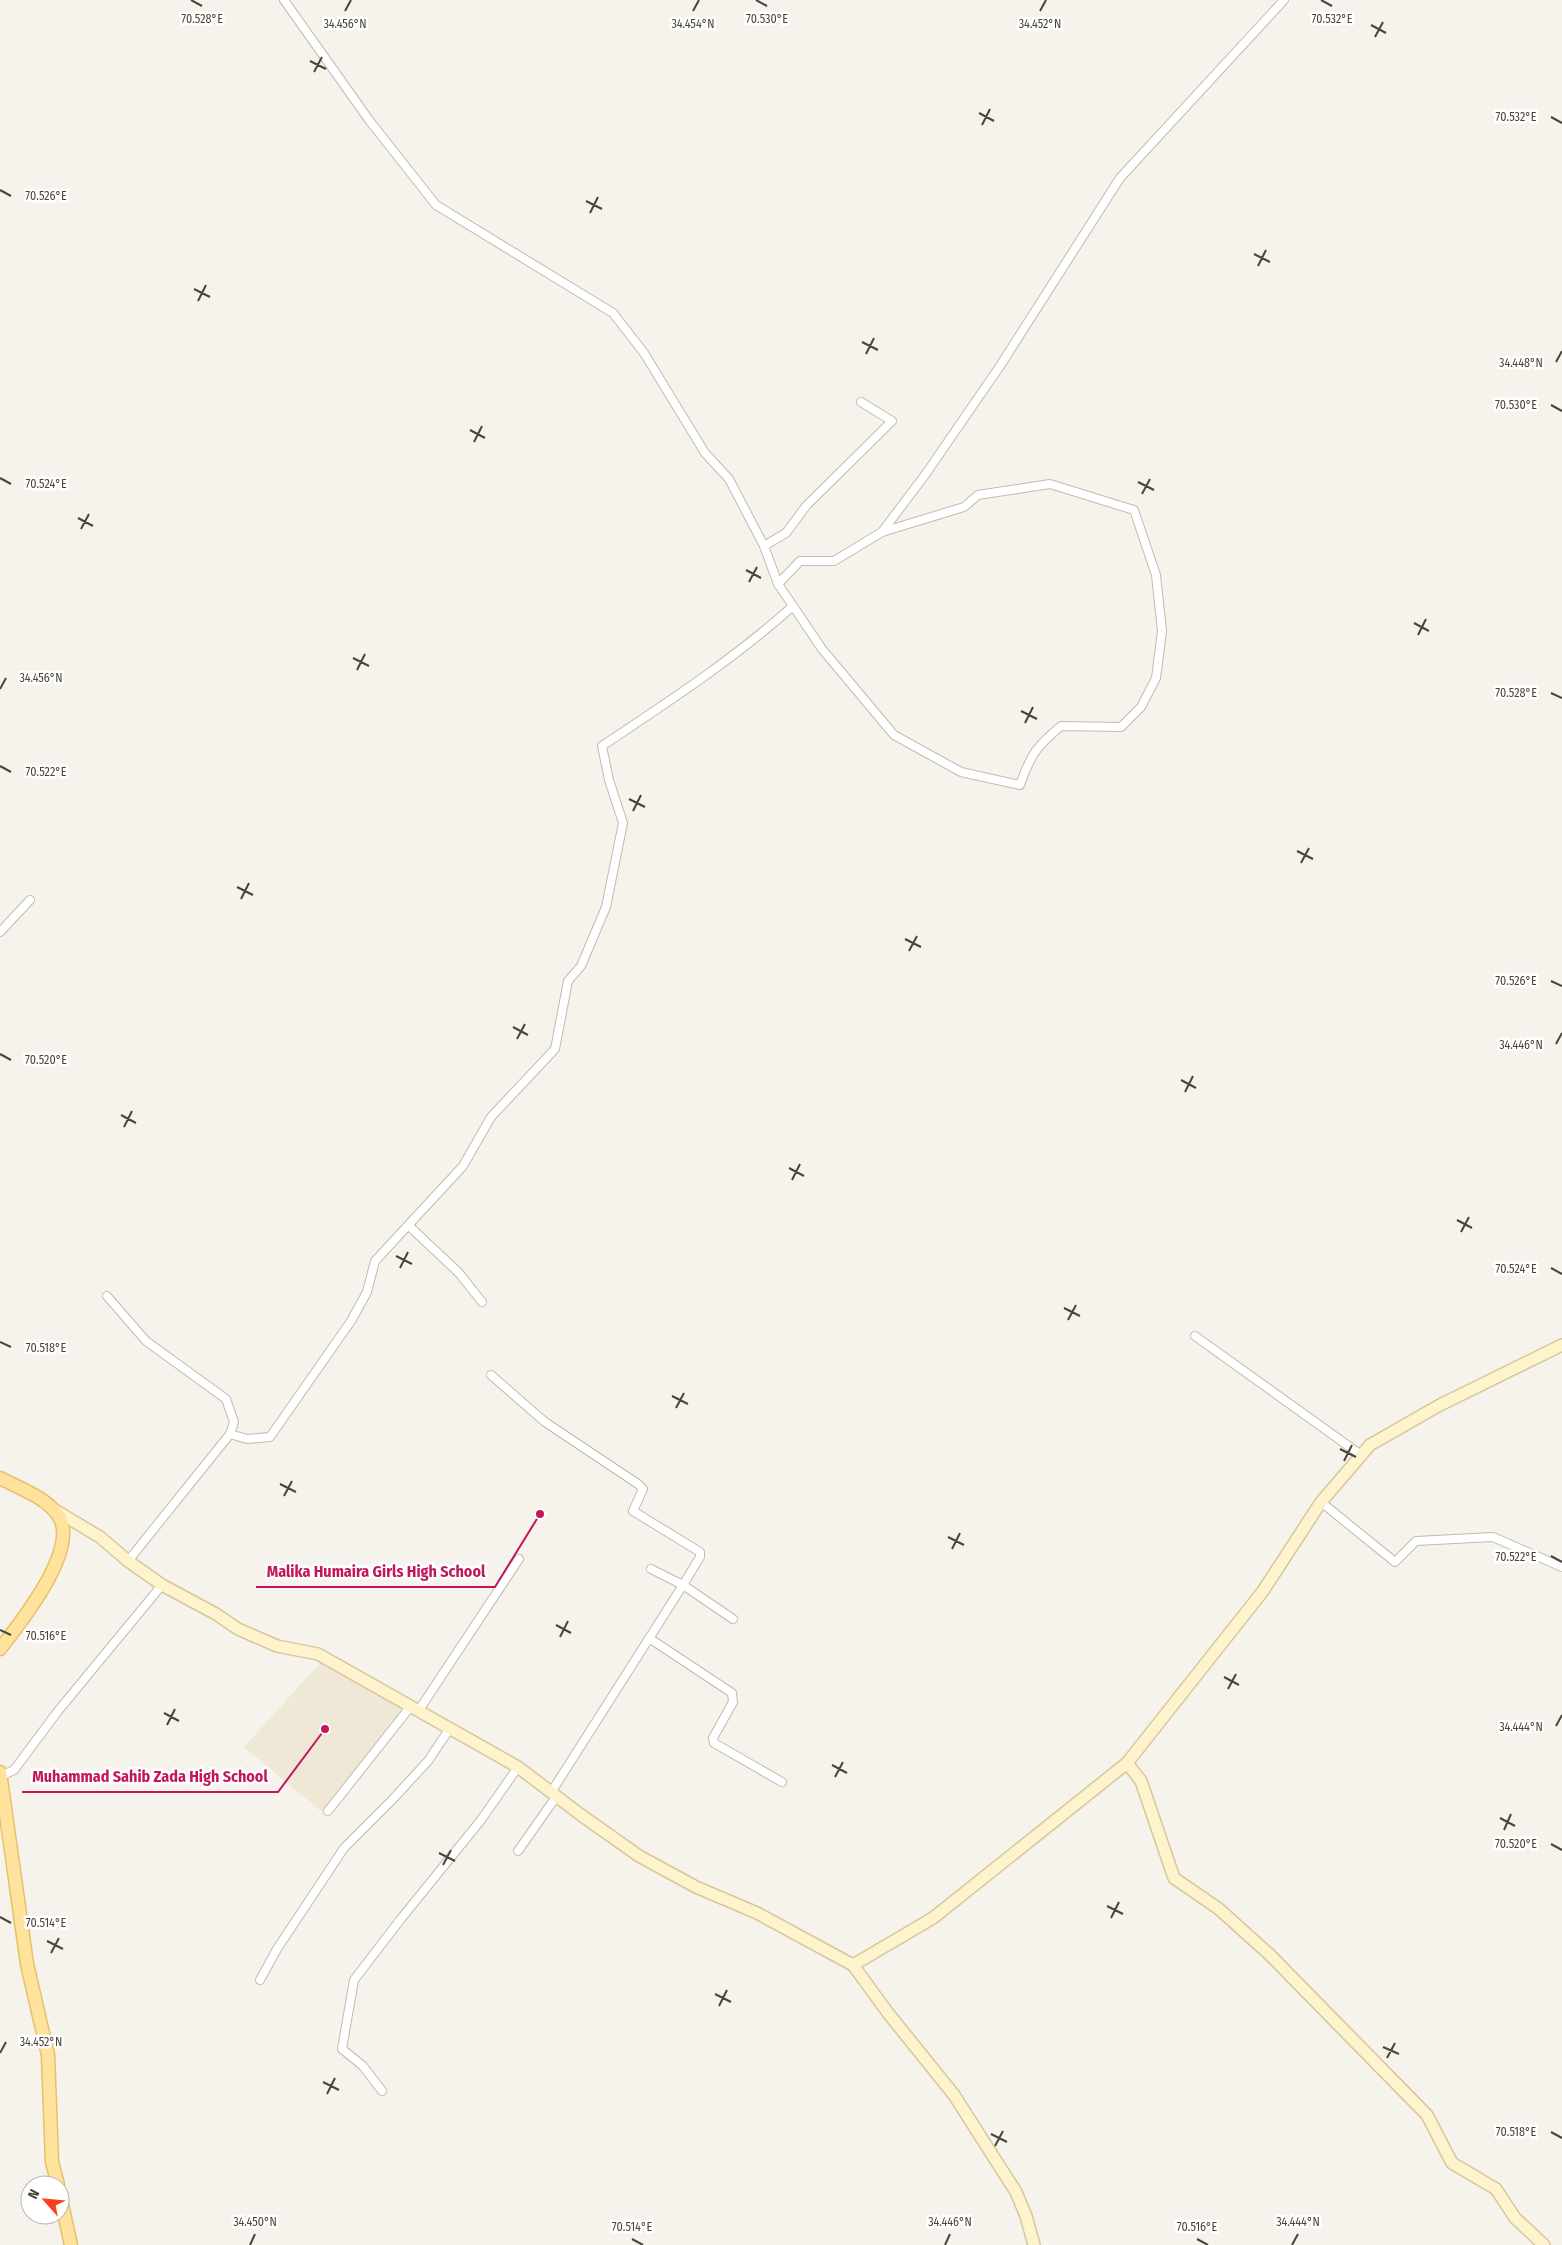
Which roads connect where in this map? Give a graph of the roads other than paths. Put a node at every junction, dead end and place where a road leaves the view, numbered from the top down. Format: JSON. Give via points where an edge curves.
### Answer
{"nodes":[{"id":1,"x":284,"y":0,"type":"edge"},
{"id":2,"x":1284,"y":0,"type":"edge"},
{"id":3,"x":861,"y":402,"type":"dead end"},
{"id":4,"x":882,"y":532,"type":"junction"},
{"id":5,"x":764,"y":546,"type":"junction"},
{"id":6,"x":778,"y":584,"type":"junction"},
{"id":7,"x":793,"y":606,"type":"junction"},
{"id":8,"x":30,"y":900,"type":"dead end"},
{"id":9,"x":0,"y":932,"type":"edge"},
{"id":10,"x":409,"y":1226,"type":"junction"},
{"id":11,"x":106,"y":1296,"type":"dead end"},
{"id":12,"x":482,"y":1302,"type":"dead end"},
{"id":13,"x":1195,"y":1336,"type":"dead end"},
{"id":14,"x":1562,"y":1345,"type":"edge"},
{"id":15,"x":491,"y":1375,"type":"dead end"},
{"id":16,"x":230,"y":1434,"type":"junction"},
{"id":17,"x":1361,"y":1455,"type":"junction"},
{"id":18,"x":0,"y":1478,"type":"edge"},
{"id":19,"x":1321,"y":1502,"type":"junction"},
{"id":20,"x":51,"y":1508,"type":"junction"},
{"id":21,"x":519,"y":1559,"type":"dead end"},
{"id":22,"x":128,"y":1561,"type":"junction"},
{"id":23,"x":1562,"y":1567,"type":"edge"},
{"id":24,"x":651,"y":1569,"type":"dead end"},
{"id":25,"x":162,"y":1585,"type":"junction"},
{"id":26,"x":683,"y":1586,"type":"junction"},
{"id":27,"x":734,"y":1619,"type":"dead end"},
{"id":28,"x":649,"y":1638,"type":"junction"},
{"id":29,"x":0,"y":1649,"type":"edge"},
{"id":30,"x":415,"y":1708,"type":"junction"},
{"id":31,"x":450,"y":1728,"type":"junction"},
{"id":32,"x":1127,"y":1763,"type":"junction"},
{"id":33,"x":518,"y":1767,"type":"junction"},
{"id":34,"x":0,"y":1772,"type":"edge"},
{"id":35,"x":1,"y":1776,"type":"edge"},
{"id":36,"x":782,"y":1782,"type":"dead end"},
{"id":37,"x":554,"y":1794,"type":"junction"},
{"id":38,"x":1,"y":1797,"type":"edge"},
{"id":39,"x":328,"y":1811,"type":"dead end"},
{"id":40,"x":518,"y":1851,"type":"dead end"},
{"id":41,"x":853,"y":1965,"type":"junction"},
{"id":42,"x":260,"y":1980,"type":"dead end"},
{"id":43,"x":382,"y":2091,"type":"dead end"},
{"id":44,"x":55,"y":2175,"type":"edge"},
{"id":45,"x":67,"y":2225,"type":"edge"},
{"id":46,"x":72,"y":2245,"type":"edge"},
{"id":47,"x":1034,"y":2245,"type":"edge"},
{"id":48,"x":1544,"y":2245,"type":"edge"}],
"edges":[{"from":1,"to":5,"type":"street","via":[[436,205],[613,314],[644,352],[705,453],[729,479]]},
{"from":2,"to":4,"type":"street","via":[[1120,178],[1000,366],[925,476]]},
{"from":3,"to":5,"type":"street","via":[[892,421],[806,506],[786,533]]},
{"from":4,"to":6,"type":"street","via":[[834,560],[800,561]]},
{"from":4,"to":7,"type":"street","via":[[964,507],[978,495],[1050,484],[1134,510],[1156,575],[1162,631],[1156,678],[1141,707],[1121,727],[1061,726],[1038,745],[1020,785],[961,772],[894,735],[822,649]]},
{"from":5,"to":6,"type":"street"},
{"from":6,"to":7,"type":"street"},
{"from":7,"to":10,"type":"street","via":[[755,639],[602,746],[623,823],[606,907],[581,966],[568,981],[555,1049],[491,1117],[463,1166]]},
{"from":8,"to":9,"type":"street"},
{"from":10,"to":12,"type":"street","via":[[460,1273]]},
{"from":10,"to":16,"type":"street","via":[[375,1262],[367,1292],[351,1321],[270,1437],[247,1439]]},
{"from":11,"to":16,"type":"street","via":[[146,1341],[226,1398],[234,1422]]},
{"from":13,"to":17,"type":"street"},
{"from":14,"to":17,"type":"street","via":[[1440,1405],[1370,1445]]},
{"from":15,"to":26,"type":"street","via":[[546,1422],[642,1489],[633,1511],[700,1552]]},
{"from":16,"to":22,"type":"street"},
{"from":17,"to":19,"type":"street"},
{"from":18,"to":20,"type":"main road","via":[[43,1500]]},
{"from":19,"to":23,"type":"street","via":[[1395,1562],[1416,1542],[1493,1537]]},
{"from":19,"to":32,"type":"street","via":[[1263,1591]]},
{"from":20,"to":22,"type":"street","via":[[100,1537]]},
{"from":20,"to":29,"type":"main road","via":[[58,1516],[63,1539],[52,1572],[37,1599]]},
{"from":21,"to":30,"type":"street"},
{"from":22,"to":25,"type":"street"},
{"from":24,"to":26,"type":"street"},
{"from":25,"to":30,"type":"street","via":[[238,1629],[277,1646],[318,1654]]},
{"from":25,"to":35,"type":"street","via":[[58,1710],[14,1770]]},
{"from":26,"to":27,"type":"street"},
{"from":26,"to":28,"type":"street"},
{"from":28,"to":36,"type":"street","via":[[732,1693],[733,1702],[713,1738],[714,1743]]},
{"from":28,"to":37,"type":"street"},
{"from":30,"to":31,"type":"street"},
{"from":30,"to":39,"type":"street"},
{"from":31,"to":33,"type":"street"},
{"from":31,"to":42,"type":"street","via":[[422,1767],[344,1848]]},
{"from":32,"to":41,"type":"street","via":[[933,1918]]},
{"from":32,"to":48,"type":"street","via":[[1141,1781],[1174,1878],[1219,1909],[1270,1955],[1427,2115],[1452,2163],[1496,2189],[1514,2218]]},
{"from":33,"to":37,"type":"street"},
{"from":33,"to":43,"type":"street","via":[[481,1820],[354,1980],[342,2049],[363,2066]]},
{"from":34,"to":35,"type":"main road"},
{"from":35,"to":38,"type":"main road"},
{"from":37,"to":40,"type":"street"},
{"from":37,"to":41,"type":"street","via":[[639,1856],[696,1887],[757,1913]]},
{"from":38,"to":44,"type":"main road","via":[[28,1964],[48,2055],[52,2162]]},
{"from":41,"to":47,"type":"street","via":[[954,2094],[1016,2192]]},
{"from":45,"to":46,"type":"main road"}]}
